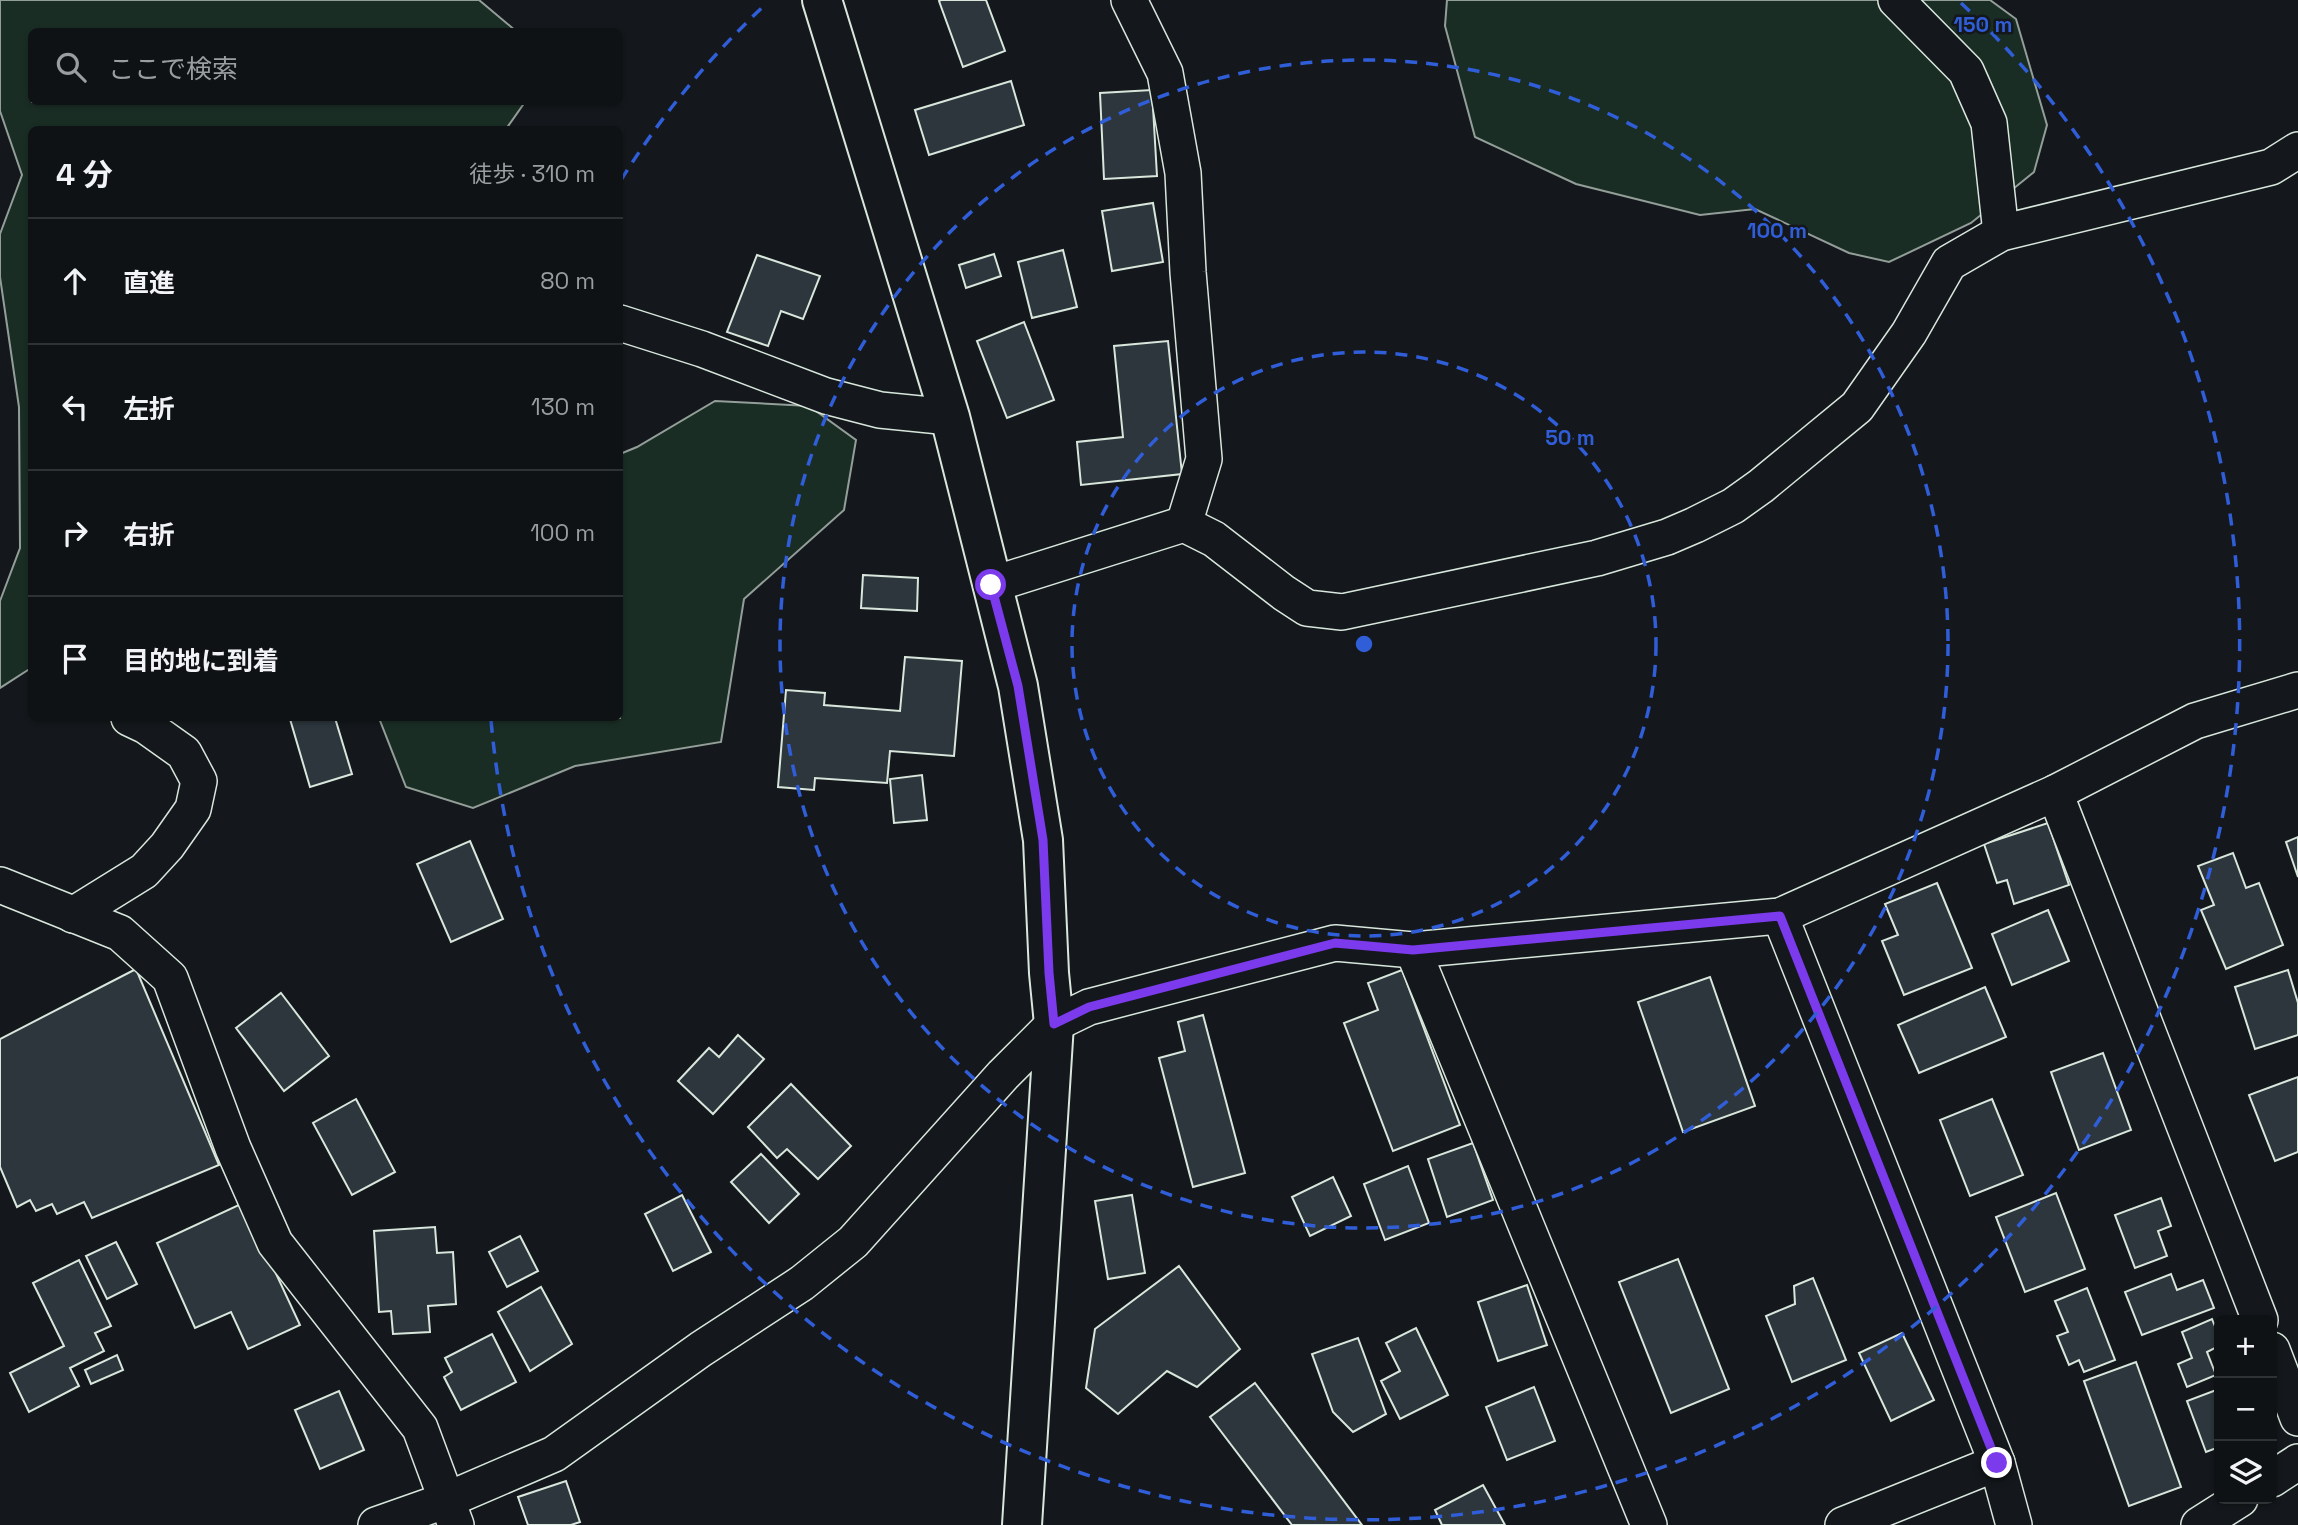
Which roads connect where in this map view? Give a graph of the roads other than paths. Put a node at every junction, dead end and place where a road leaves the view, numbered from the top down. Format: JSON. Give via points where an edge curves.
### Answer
{"nodes":[{"id":1,"x":822,"y":0,"type":"edge"},
{"id":2,"x":1129,"y":0,"type":"edge"},
{"id":3,"x":1896,"y":0,"type":"edge"},
{"id":4,"x":2298,"y":150,"type":"edge"},
{"id":5,"x":2001,"y":233,"type":"junction"},
{"id":6,"x":623,"y":324,"type":"edge"},
{"id":7,"x":950,"y":417,"type":"junction"},
{"id":8,"x":1184,"y":524,"type":"junction"},
{"id":9,"x":991,"y":585,"type":"junction"},
{"id":10,"x":2298,"y":690,"type":"edge"},
{"id":11,"x":135,"y":721,"type":"edge"},
{"id":12,"x":2055,"y":793,"type":"junction"},
{"id":13,"x":0,"y":885,"type":"edge"},
{"id":14,"x":73,"y":915,"type":"junction"},
{"id":15,"x":1780,"y":916,"type":"junction"},
{"id":16,"x":1413,"y":950,"type":"junction"},
{"id":17,"x":1054,"y":1024,"type":"junction"},
{"id":18,"x":2258,"y":1315,"type":"edge"},
{"id":19,"x":2277,"y":1363,"type":"edge"},
{"id":20,"x":2298,"y":1418,"type":"edge"},
{"id":21,"x":2298,"y":1462,"type":"edge"},
{"id":22,"x":1997,"y":1463,"type":"junction"},
{"id":23,"x":2277,"y":1476,"type":"edge"},
{"id":24,"x":2232,"y":1504,"type":"edge"},
{"id":25,"x":451,"y":1512,"type":"edge"},
{"id":26,"x":376,"y":1525,"type":"edge"},
{"id":27,"x":1022,"y":1525,"type":"edge"},
{"id":28,"x":1648,"y":1525,"type":"edge"},
{"id":29,"x":1843,"y":1525,"type":"edge"},
{"id":30,"x":2014,"y":1525,"type":"edge"},
{"id":31,"x":2199,"y":1525,"type":"edge"}],
"edges":[{"from":1,"to":7,"type":"street"},
{"from":2,"to":8,"type":"street","via":[[1166,73],[1183,173],[1204,459]]},
{"from":3,"to":5,"type":"street","via":[[1966,71],[1989,123]]},
{"from":4,"to":5,"type":"street","via":[[2270,167]]},
{"from":5,"to":8,"type":"street","via":[[1949,263],[1909,333],[1857,407],[1733,506],[1667,537],[1597,558],[1342,612],[1307,608],[1214,538]]},
{"from":6,"to":7,"type":"street","via":[[826,396],[880,410]]},
{"from":7,"to":9,"type":"street"},
{"from":8,"to":9,"type":"street"},
{"from":9,"to":17,"type":"street","via":[[1018,686],[1043,840]]},
{"from":10,"to":12,"type":"street","via":[[2194,721]]},
{"from":11,"to":14,"type":"street","via":[[184,753],[199,782],[193,809],[144,871]]},
{"from":12,"to":15,"type":"street"},
{"from":12,"to":18,"type":"street"},
{"from":13,"to":14,"type":"street"},
{"from":14,"to":25,"type":"street","via":[[120,933],[170,978],[233,1147],[275,1243],[420,1428]]},
{"from":15,"to":16,"type":"street"},
{"from":15,"to":22,"type":"street"},
{"from":16,"to":17,"type":"street","via":[[1335,943],[1089,1007]]},
{"from":16,"to":28,"type":"street"},
{"from":17,"to":25,"type":"street","via":[[853,1242],[802,1283],[554,1454]]},
{"from":17,"to":27,"type":"street"},
{"from":19,"to":20,"type":"street"},
{"from":21,"to":23,"type":"street"},
{"from":22,"to":29,"type":"street"},
{"from":22,"to":30,"type":"street"},
{"from":24,"to":31,"type":"street"},
{"from":25,"to":26,"type":"street"}]}
